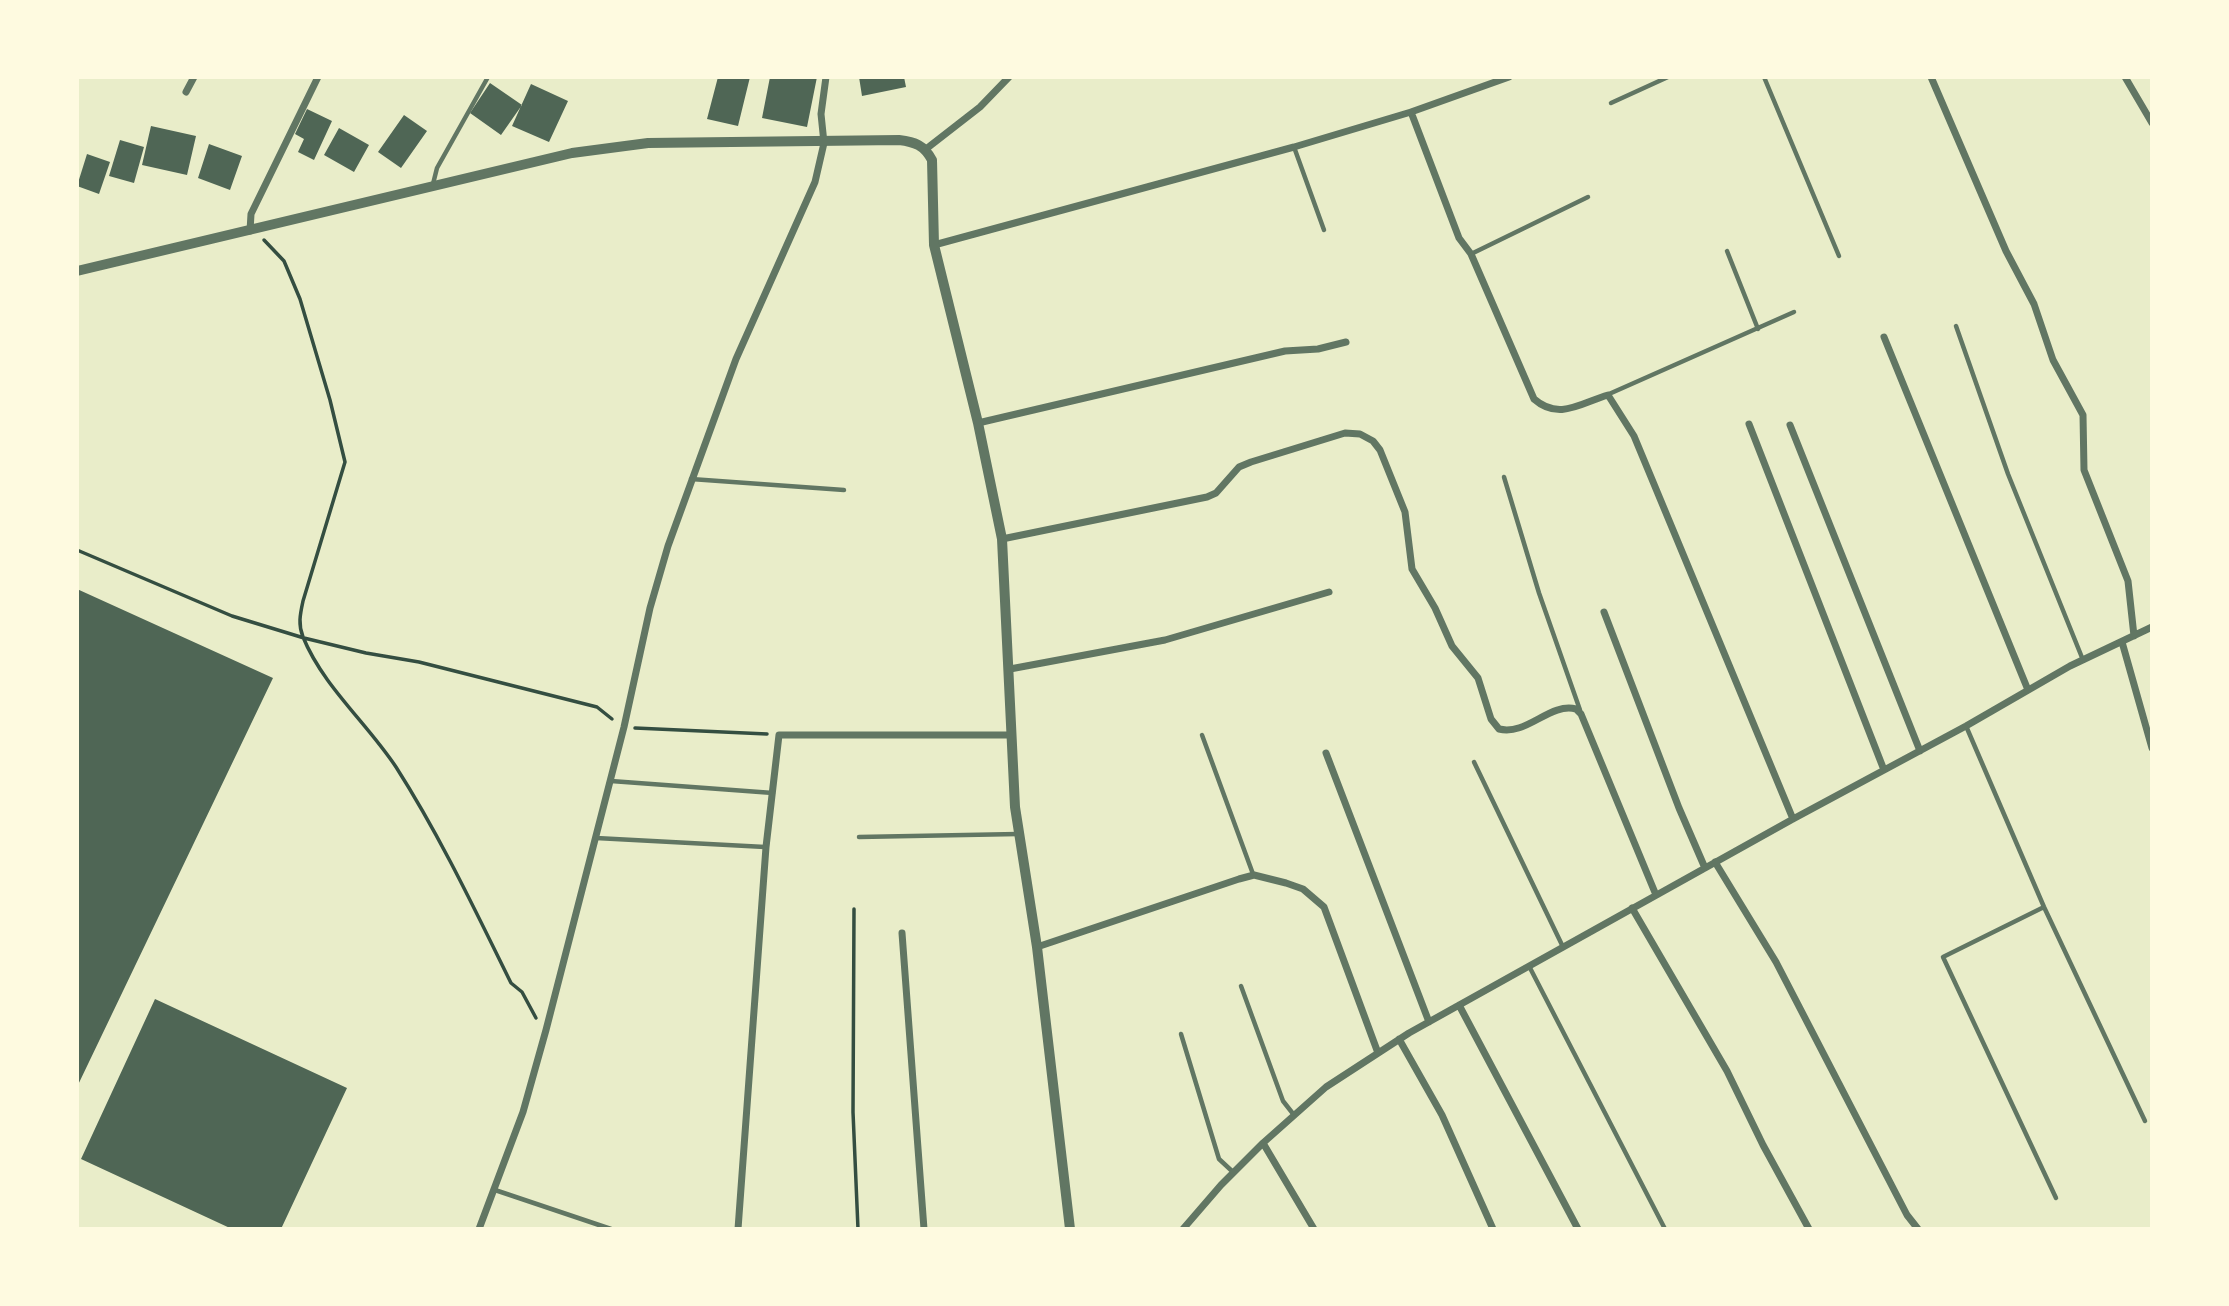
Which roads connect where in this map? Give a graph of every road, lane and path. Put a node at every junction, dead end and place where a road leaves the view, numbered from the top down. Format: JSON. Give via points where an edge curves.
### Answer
{"nodes":[{"id":1,"x":194,"y":77,"type":"edge"},
{"id":2,"x":318,"y":77,"type":"edge"},
{"id":3,"x":488,"y":77,"type":"edge"},
{"id":4,"x":826,"y":77,"type":"edge"},
{"id":5,"x":1009,"y":77,"type":"edge"},
{"id":6,"x":1510,"y":77,"type":"edge"},
{"id":7,"x":1668,"y":77,"type":"edge"},
{"id":8,"x":1764,"y":77,"type":"edge"},
{"id":9,"x":1931,"y":77,"type":"edge"},
{"id":10,"x":2125,"y":77,"type":"edge"},
{"id":11,"x":186,"y":92,"type":"dead end"},
{"id":12,"x":1611,"y":103,"type":"dead end"},
{"id":13,"x":1411,"y":113,"type":"junction"},
{"id":14,"x":2152,"y":123,"type":"edge"},
{"id":15,"x":824,"y":142,"type":"junction"},
{"id":16,"x":1294,"y":147,"type":"junction"},
{"id":17,"x":926,"y":149,"type":"junction"},
{"id":18,"x":433,"y":188,"type":"junction"},
{"id":19,"x":1588,"y":197,"type":"dead end"},
{"id":20,"x":255,"y":230,"type":"junction"},
{"id":21,"x":1324,"y":230,"type":"dead end"},
{"id":22,"x":934,"y":245,"type":"junction"},
{"id":23,"x":1727,"y":251,"type":"dead end"},
{"id":24,"x":1471,"y":254,"type":"junction"},
{"id":25,"x":1839,"y":256,"type":"dead end"},
{"id":26,"x":77,"y":271,"type":"edge"},
{"id":27,"x":1794,"y":312,"type":"dead end"},
{"id":28,"x":1956,"y":326,"type":"dead end"},
{"id":29,"x":1758,"y":328,"type":"junction"},
{"id":30,"x":1884,"y":337,"type":"dead end"},
{"id":31,"x":1346,"y":342,"type":"dead end"},
{"id":32,"x":1608,"y":395,"type":"junction"},
{"id":33,"x":978,"y":423,"type":"junction"},
{"id":34,"x":1749,"y":424,"type":"dead end"},
{"id":35,"x":1790,"y":425,"type":"dead end"},
{"id":36,"x":1504,"y":477,"type":"dead end"},
{"id":37,"x":691,"y":478,"type":"junction"},
{"id":38,"x":844,"y":491,"type":"dead end"},
{"id":39,"x":1002,"y":539,"type":"junction"},
{"id":40,"x":77,"y":550,"type":"edge"},
{"id":41,"x":1328,"y":593,"type":"dead end"},
{"id":42,"x":1604,"y":612,"type":"dead end"},
{"id":43,"x":2152,"y":627,"type":"edge"},
{"id":44,"x":2134,"y":636,"type":"junction"},
{"id":45,"x":303,"y":638,"type":"junction"},
{"id":46,"x":2122,"y":642,"type":"junction"},
{"id":47,"x":2082,"y":660,"type":"junction"},
{"id":48,"x":1010,"y":669,"type":"junction"},
{"id":49,"x":2028,"y":690,"type":"junction"},
{"id":50,"x":1581,"y":714,"type":"junction"},
{"id":51,"x":1966,"y":726,"type":"junction"},
{"id":52,"x":624,"y":727,"type":"junction"},
{"id":53,"x":779,"y":735,"type":"junction"},
{"id":54,"x":1202,"y":735,"type":"dead end"},
{"id":55,"x":1010,"y":736,"type":"junction"},
{"id":56,"x":2152,"y":748,"type":"edge"},
{"id":57,"x":1920,"y":751,"type":"junction"},
{"id":58,"x":1326,"y":753,"type":"dead end"},
{"id":59,"x":1474,"y":762,"type":"dead end"},
{"id":60,"x":1884,"y":770,"type":"junction"},
{"id":61,"x":610,"y":780,"type":"junction"},
{"id":62,"x":774,"y":793,"type":"junction"},
{"id":63,"x":1793,"y":818,"type":"junction"},
{"id":64,"x":1018,"y":834,"type":"junction"},
{"id":65,"x":596,"y":838,"type":"junction"},
{"id":66,"x":859,"y":838,"type":"dead end"},
{"id":67,"x":766,"y":847,"type":"junction"},
{"id":68,"x":1715,"y":862,"type":"junction"},
{"id":69,"x":1705,"y":868,"type":"junction"},
{"id":70,"x":1254,"y":875,"type":"junction"},
{"id":71,"x":1656,"y":895,"type":"junction"},
{"id":72,"x":2044,"y":907,"type":"junction"},
{"id":73,"x":1632,"y":908,"type":"junction"},
{"id":74,"x":854,"y":909,"type":"dead end"},
{"id":75,"x":902,"y":933,"type":"dead end"},
{"id":76,"x":1037,"y":947,"type":"junction"},
{"id":77,"x":1563,"y":947,"type":"junction"},
{"id":78,"x":1529,"y":966,"type":"junction"},
{"id":79,"x":1241,"y":986,"type":"dead end"},
{"id":80,"x":1459,"y":1005,"type":"junction"},
{"id":81,"x":1429,"y":1022,"type":"junction"},
{"id":82,"x":546,"y":1030,"type":"junction"},
{"id":83,"x":1181,"y":1034,"type":"dead end"},
{"id":84,"x":1399,"y":1040,"type":"junction"},
{"id":85,"x":1378,"y":1053,"type":"junction"},
{"id":86,"x":1294,"y":1115,"type":"junction"},
{"id":87,"x":2145,"y":1121,"type":"dead end"},
{"id":88,"x":1263,"y":1143,"type":"junction"},
{"id":89,"x":1233,"y":1172,"type":"junction"},
{"id":90,"x":495,"y":1190,"type":"junction"},
{"id":91,"x":2056,"y":1198,"type":"dead end"},
{"id":92,"x":479,"y":1229,"type":"edge"},
{"id":93,"x":611,"y":1229,"type":"edge"},
{"id":94,"x":738,"y":1229,"type":"edge"},
{"id":95,"x":858,"y":1229,"type":"edge"},
{"id":96,"x":924,"y":1229,"type":"edge"},
{"id":97,"x":1070,"y":1229,"type":"edge"},
{"id":98,"x":1184,"y":1229,"type":"edge"},
{"id":99,"x":1314,"y":1229,"type":"edge"},
{"id":100,"x":1493,"y":1229,"type":"edge"},
{"id":101,"x":1577,"y":1229,"type":"edge"},
{"id":102,"x":1665,"y":1229,"type":"edge"},
{"id":103,"x":1810,"y":1229,"type":"edge"},
{"id":104,"x":1918,"y":1229,"type":"edge"}],
"edges":[{"from":1,"to":11,"type":"street"},
{"from":2,"to":20,"type":"street","via":[[251,214]]},
{"from":3,"to":18,"type":"lane","via":[[437,168]]},
{"from":4,"to":15,"type":"street","via":[[821,114]]},
{"from":5,"to":17,"type":"street","via":[[980,107]]},
{"from":6,"to":13,"type":"street"},
{"from":7,"to":12,"type":"lane"},
{"from":8,"to":25,"type":"lane"},
{"from":9,"to":44,"type":"street","via":[[2006,251],[2034,304],[2053,360],[2083,415],[2084,470],[2127,581]]},
{"from":10,"to":14,"type":"street"},
{"from":13,"to":16,"type":"street"},
{"from":13,"to":24,"type":"street","via":[[1459,238]]},
{"from":15,"to":17,"type":"street","via":[[899,140]]},
{"from":15,"to":18,"type":"street","via":[[648,143],[572,153]]},
{"from":15,"to":37,"type":"street","via":[[815,182],[736,359]]},
{"from":16,"to":21,"type":"lane"},
{"from":16,"to":22,"type":"street"},
{"from":17,"to":22,"type":"street","via":[[933,171]]},
{"from":18,"to":20,"type":"street"},
{"from":19,"to":24,"type":"lane"},
{"from":20,"to":26,"type":"street"},
{"from":20,"to":45,"type":"path","via":[[284,261],[300,299],[345,462],[303,601],[299,621]]},
{"from":22,"to":33,"type":"street"},
{"from":23,"to":29,"type":"lane"},
{"from":24,"to":32,"type":"street","via":[[1534,399],[1557,412]]},
{"from":27,"to":29,"type":"lane"},
{"from":28,"to":47,"type":"lane","via":[[2008,474]]},
{"from":29,"to":32,"type":"lane"},
{"from":30,"to":49,"type":"street"},
{"from":31,"to":33,"type":"street","via":[[1285,351]]},
{"from":32,"to":63,"type":"street","via":[[1634,436]]},
{"from":33,"to":39,"type":"street"},
{"from":34,"to":60,"type":"street"},
{"from":35,"to":57,"type":"street"},
{"from":36,"to":50,"type":"lane"},
{"from":37,"to":38,"type":"lane"},
{"from":37,"to":52,"type":"street","via":[[650,608]]},
{"from":39,"to":48,"type":"street"},
{"from":39,"to":50,"type":"street","via":[[1207,497],[1239,467],[1251,462],[1331,436],[1360,434],[1380,450],[1405,512],[1412,569],[1452,646],[1478,678],[1495,725],[1512,731],[1570,708]]},
{"from":40,"to":45,"type":"path","via":[[232,616]]},
{"from":41,"to":48,"type":"street","via":[[1165,640]]},
{"from":42,"to":69,"type":"street"},
{"from":43,"to":44,"type":"street"},
{"from":44,"to":46,"type":"street"},
{"from":45,"to":52,"type":"path","via":[[419,662],[597,708]]},
{"from":45,"to":82,"type":"path","via":[[327,678],[407,785],[511,983]]},
{"from":46,"to":47,"type":"street"},
{"from":46,"to":56,"type":"street"},
{"from":47,"to":49,"type":"street"},
{"from":48,"to":55,"type":"street"},
{"from":49,"to":51,"type":"street"},
{"from":50,"to":71,"type":"street"},
{"from":51,"to":57,"type":"street"},
{"from":51,"to":72,"type":"lane"},
{"from":52,"to":53,"type":"path"},
{"from":52,"to":61,"type":"street"},
{"from":53,"to":55,"type":"street"},
{"from":53,"to":62,"type":"street"},
{"from":54,"to":70,"type":"lane"},
{"from":55,"to":64,"type":"street"},
{"from":57,"to":60,"type":"street"},
{"from":58,"to":81,"type":"street"},
{"from":59,"to":77,"type":"lane"},
{"from":60,"to":63,"type":"street"},
{"from":61,"to":62,"type":"lane"},
{"from":61,"to":65,"type":"street"},
{"from":62,"to":67,"type":"street"},
{"from":63,"to":68,"type":"street"},
{"from":64,"to":66,"type":"lane"},
{"from":64,"to":76,"type":"street"},
{"from":65,"to":67,"type":"lane"},
{"from":65,"to":82,"type":"street"},
{"from":67,"to":94,"type":"street"},
{"from":68,"to":69,"type":"street"},
{"from":68,"to":104,"type":"street","via":[[1776,962]]},
{"from":69,"to":71,"type":"street"},
{"from":70,"to":76,"type":"street"},
{"from":70,"to":85,"type":"street","via":[[1303,890],[1324,907]]},
{"from":71,"to":73,"type":"street"},
{"from":72,"to":87,"type":"lane"},
{"from":72,"to":91,"type":"lane","via":[[1943,957]]},
{"from":73,"to":77,"type":"street"},
{"from":73,"to":103,"type":"street","via":[[1727,1071]]},
{"from":74,"to":95,"type":"path","via":[[853,1112]]},
{"from":75,"to":96,"type":"street"},
{"from":76,"to":97,"type":"street"},
{"from":77,"to":78,"type":"street"},
{"from":78,"to":80,"type":"street"},
{"from":78,"to":102,"type":"lane"},
{"from":79,"to":86,"type":"lane","via":[[1283,1101]]},
{"from":80,"to":81,"type":"street"},
{"from":80,"to":101,"type":"street"},
{"from":81,"to":84,"type":"street"},
{"from":82,"to":90,"type":"street"},
{"from":83,"to":89,"type":"lane","via":[[1220,1159]]},
{"from":84,"to":85,"type":"street"},
{"from":84,"to":100,"type":"street","via":[[1442,1115]]},
{"from":85,"to":86,"type":"street","via":[[1326,1087]]},
{"from":86,"to":88,"type":"street"},
{"from":88,"to":89,"type":"street"},
{"from":88,"to":99,"type":"street"},
{"from":89,"to":98,"type":"street"},
{"from":90,"to":92,"type":"street"},
{"from":90,"to":93,"type":"lane"}]}
